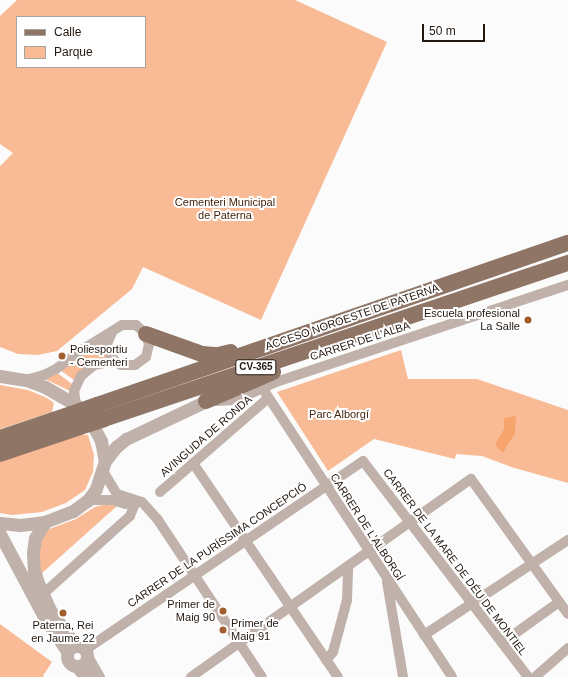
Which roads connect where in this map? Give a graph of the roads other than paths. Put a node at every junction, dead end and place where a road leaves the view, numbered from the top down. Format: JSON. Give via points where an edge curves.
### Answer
{"nodes":[{"id":1,"x":568,"y":243,"type":"edge"},
{"id":2,"x":568,"y":263,"type":"edge"},
{"id":3,"x":568,"y":285,"type":"edge"},
{"id":4,"x":409,"y":316,"type":"junction"},
{"id":5,"x":112,"y":332,"type":"junction"},
{"id":6,"x":146,"y":334,"type":"junction"},
{"id":7,"x":287,"y":340,"type":"junction"},
{"id":8,"x":115,"y":361,"type":"junction"},
{"id":9,"x":0,"y":376,"type":"edge"},
{"id":10,"x":26,"y":380,"type":"junction"},
{"id":11,"x":265,"y":393,"type":"junction"},
{"id":12,"x":206,"y":401,"type":"junction"},
{"id":13,"x":100,"y":412,"type":"junction"},
{"id":14,"x":75,"y":415,"type":"junction"},
{"id":15,"x":0,"y":438,"type":"edge"},
{"id":16,"x":0,"y":454,"type":"edge"},
{"id":17,"x":363,"y":461,"type":"joint"},
{"id":18,"x":193,"y":463,"type":"junction"},
{"id":19,"x":104,"y":466,"type":"junction"},
{"id":20,"x":326,"y":486,"type":"junction"},
{"id":21,"x":160,"y":492,"type":"dead end"},
{"id":22,"x":88,"y":500,"type":"junction"},
{"id":23,"x":134,"y":506,"type":"junction"},
{"id":24,"x":150,"y":510,"type":"junction"},
{"id":25,"x":45,"y":522,"type":"junction"},
{"id":26,"x":411,"y":522,"type":"junction"},
{"id":27,"x":0,"y":523,"type":"edge"},
{"id":28,"x":0,"y":534,"type":"edge"},
{"id":29,"x":568,"y":540,"type":"edge"},
{"id":30,"x":246,"y":541,"type":"junction"},
{"id":31,"x":369,"y":552,"type":"junction"},
{"id":32,"x":532,"y":564,"type":"junction"},
{"id":33,"x":348,"y":567,"type":"junction"},
{"id":34,"x":195,"y":575,"type":"junction"},
{"id":35,"x":386,"y":578,"type":"junction"},
{"id":36,"x":43,"y":594,"type":"junction"},
{"id":37,"x":560,"y":602,"type":"junction"},
{"id":38,"x":472,"y":604,"type":"junction"},
{"id":39,"x":290,"y":607,"type":"junction"},
{"id":40,"x":568,"y":614,"type":"edge"},
{"id":41,"x":424,"y":635,"type":"junction"},
{"id":42,"x":240,"y":643,"type":"junction"},
{"id":43,"x":502,"y":643,"type":"junction"},
{"id":44,"x":568,"y":648,"type":"edge"},
{"id":45,"x":78,"y":654,"type":"junction"},
{"id":46,"x":326,"y":660,"type":"junction"},
{"id":47,"x":85,"y":677,"type":"edge"},
{"id":48,"x":98,"y":677,"type":"edge"},
{"id":49,"x":191,"y":677,"type":"edge"},
{"id":50,"x":262,"y":677,"type":"edge"},
{"id":51,"x":338,"y":677,"type":"edge"},
{"id":52,"x":403,"y":677,"type":"edge"},
{"id":53,"x":452,"y":677,"type":"edge"},
{"id":54,"x":528,"y":677,"type":"edge"},
{"id":55,"x":535,"y":677,"type":"edge"}],
"edges":[{"from":1,"to":7,"type":"main road","name":"ACCESO NOROESTE DE PATERNA","number":"CV-365"},
{"from":2,"to":4,"type":"main road","name":"ACCESO NOROESTE DE PATERNA","number":"CV-365"},
{"from":3,"to":11,"type":"street","name":"CARRER DE L'ALBA","via":[[276,382]]},
{"from":4,"to":12,"type":"main road","via":[[389,328],[313,355]]},
{"from":4,"to":13,"type":"main road","name":"ACCESO NOROESTE DE PATERNA","number":"CV-365"},
{"from":5,"to":6,"type":"street","via":[[122,325],[129,324],[142,329]]},
{"from":5,"to":8,"type":"street","via":[[107,344],[108,351]]},
{"from":5,"to":10,"type":"street","via":[[56,369]]},
{"from":6,"to":7,"type":"main road","via":[[210,355],[226,354],[268,340]]},
{"from":6,"to":8,"type":"street","via":[[148,350],[141,362],[128,366]]},
{"from":7,"to":13,"type":"main road","name":"ACCESO NOROESTE DE PATERNA","number":"CV-365"},
{"from":8,"to":14,"type":"street","via":[[94,365],[81,376],[74,391]]},
{"from":9,"to":10,"type":"street"},
{"from":10,"to":14,"type":"street","via":[[45,386]]},
{"from":11,"to":12,"type":"street","name":"CARRER DE L'ALBA","via":[[236,400]]},
{"from":11,"to":18,"type":"street","name":"AVINGUDA DE RONDA"},
{"from":11,"to":20,"type":"street","name":"CARRER DE L'ALBORGÍ"},
{"from":12,"to":19,"type":"street","via":[[126,439],[116,447]]},
{"from":13,"to":14,"type":"main road","name":"ACCESO NOROESTE DE PATERNA","number":"CV-365","bridge":true},
{"from":14,"to":15,"type":"main road","name":"ACCESO NOROESTE DE PATERNA","number":"CV-365"},
{"from":14,"to":16,"type":"main road","name":"ACCESO NOROESTE DE PATERNA","number":"CV-365"},
{"from":14,"to":19,"type":"street","via":[[90,420],[101,441]]},
{"from":17,"to":20,"type":"street","name":"CARRER DE LA PURÍSSIMA CONCEPCIÓ"},
{"from":17,"to":26,"type":"street","name":"CARRER DE LA MARE DE DÉU DE MONTIEL"},
{"from":18,"to":21,"type":"street","name":"AVINGUDA DE RONDA"},
{"from":18,"to":30,"type":"street"},
{"from":19,"to":22,"type":"street","via":[[96,489]]},
{"from":19,"to":24,"type":"street","via":[[117,494],[142,502]]},
{"from":20,"to":30,"type":"street","name":"CARRER DE LA PURÍSSIMA CONCEPCIÓ"},
{"from":20,"to":31,"type":"street","name":"CARRER DE L'ALBORGÍ"},
{"from":22,"to":23,"type":"street","via":[[113,500]]},
{"from":22,"to":25,"type":"street","via":[[73,510]]},
{"from":23,"to":24,"type":"street"},
{"from":23,"to":36,"type":"street","via":[[130,516]]},
{"from":24,"to":34,"type":"street"},
{"from":25,"to":27,"type":"street","via":[[20,525]]},
{"from":25,"to":36,"type":"street","via":[[35,538],[33,553],[34,570]]},
{"from":26,"to":31,"type":"street"},
{"from":26,"to":32,"type":"street","via":[[472,479]]},
{"from":26,"to":38,"type":"street","name":"CARRER DE LA MARE DE DÉU DE MONTIEL"},
{"from":28,"to":45,"type":"street","via":[[43,615]]},
{"from":29,"to":32,"type":"street"},
{"from":30,"to":34,"type":"street","name":"CARRER DE LA PURÍSSIMA CONCEPCIÓ"},
{"from":30,"to":39,"type":"street"},
{"from":31,"to":33,"type":"street"},
{"from":31,"to":35,"type":"street","name":"CARRER DE L'ALBORGÍ"},
{"from":32,"to":37,"type":"street"},
{"from":32,"to":38,"type":"street"},
{"from":33,"to":39,"type":"street"},
{"from":33,"to":46,"type":"street","via":[[347,600],[333,652]]},
{"from":34,"to":42,"type":"street"},
{"from":34,"to":45,"type":"street","name":"CARRER DE LA PURÍSSIMA CONCEPCIÓ"},
{"from":35,"to":41,"type":"street","name":"CARRER DE L'ALBORGÍ"},
{"from":35,"to":52,"type":"street"},
{"from":36,"to":45,"type":"street","via":[[50,610]]},
{"from":37,"to":40,"type":"street"},
{"from":37,"to":43,"type":"street"},
{"from":38,"to":41,"type":"street"},
{"from":38,"to":43,"type":"street","name":"CARRER DE LA MARE DE DÉU DE MONTIEL"},
{"from":39,"to":42,"type":"street"},
{"from":39,"to":46,"type":"street"},
{"from":41,"to":53,"type":"street","name":"CARRER DE L'ALBORGÍ"},
{"from":42,"to":49,"type":"street"},
{"from":42,"to":50,"type":"street"},
{"from":43,"to":54,"type":"street","name":"CARRER DE LA MARE DE DÉU DE MONTIEL"},
{"from":44,"to":55,"type":"street"},
{"from":45,"to":47,"type":"street"},
{"from":45,"to":48,"type":"street"},
{"from":46,"to":51,"type":"street"}]}
